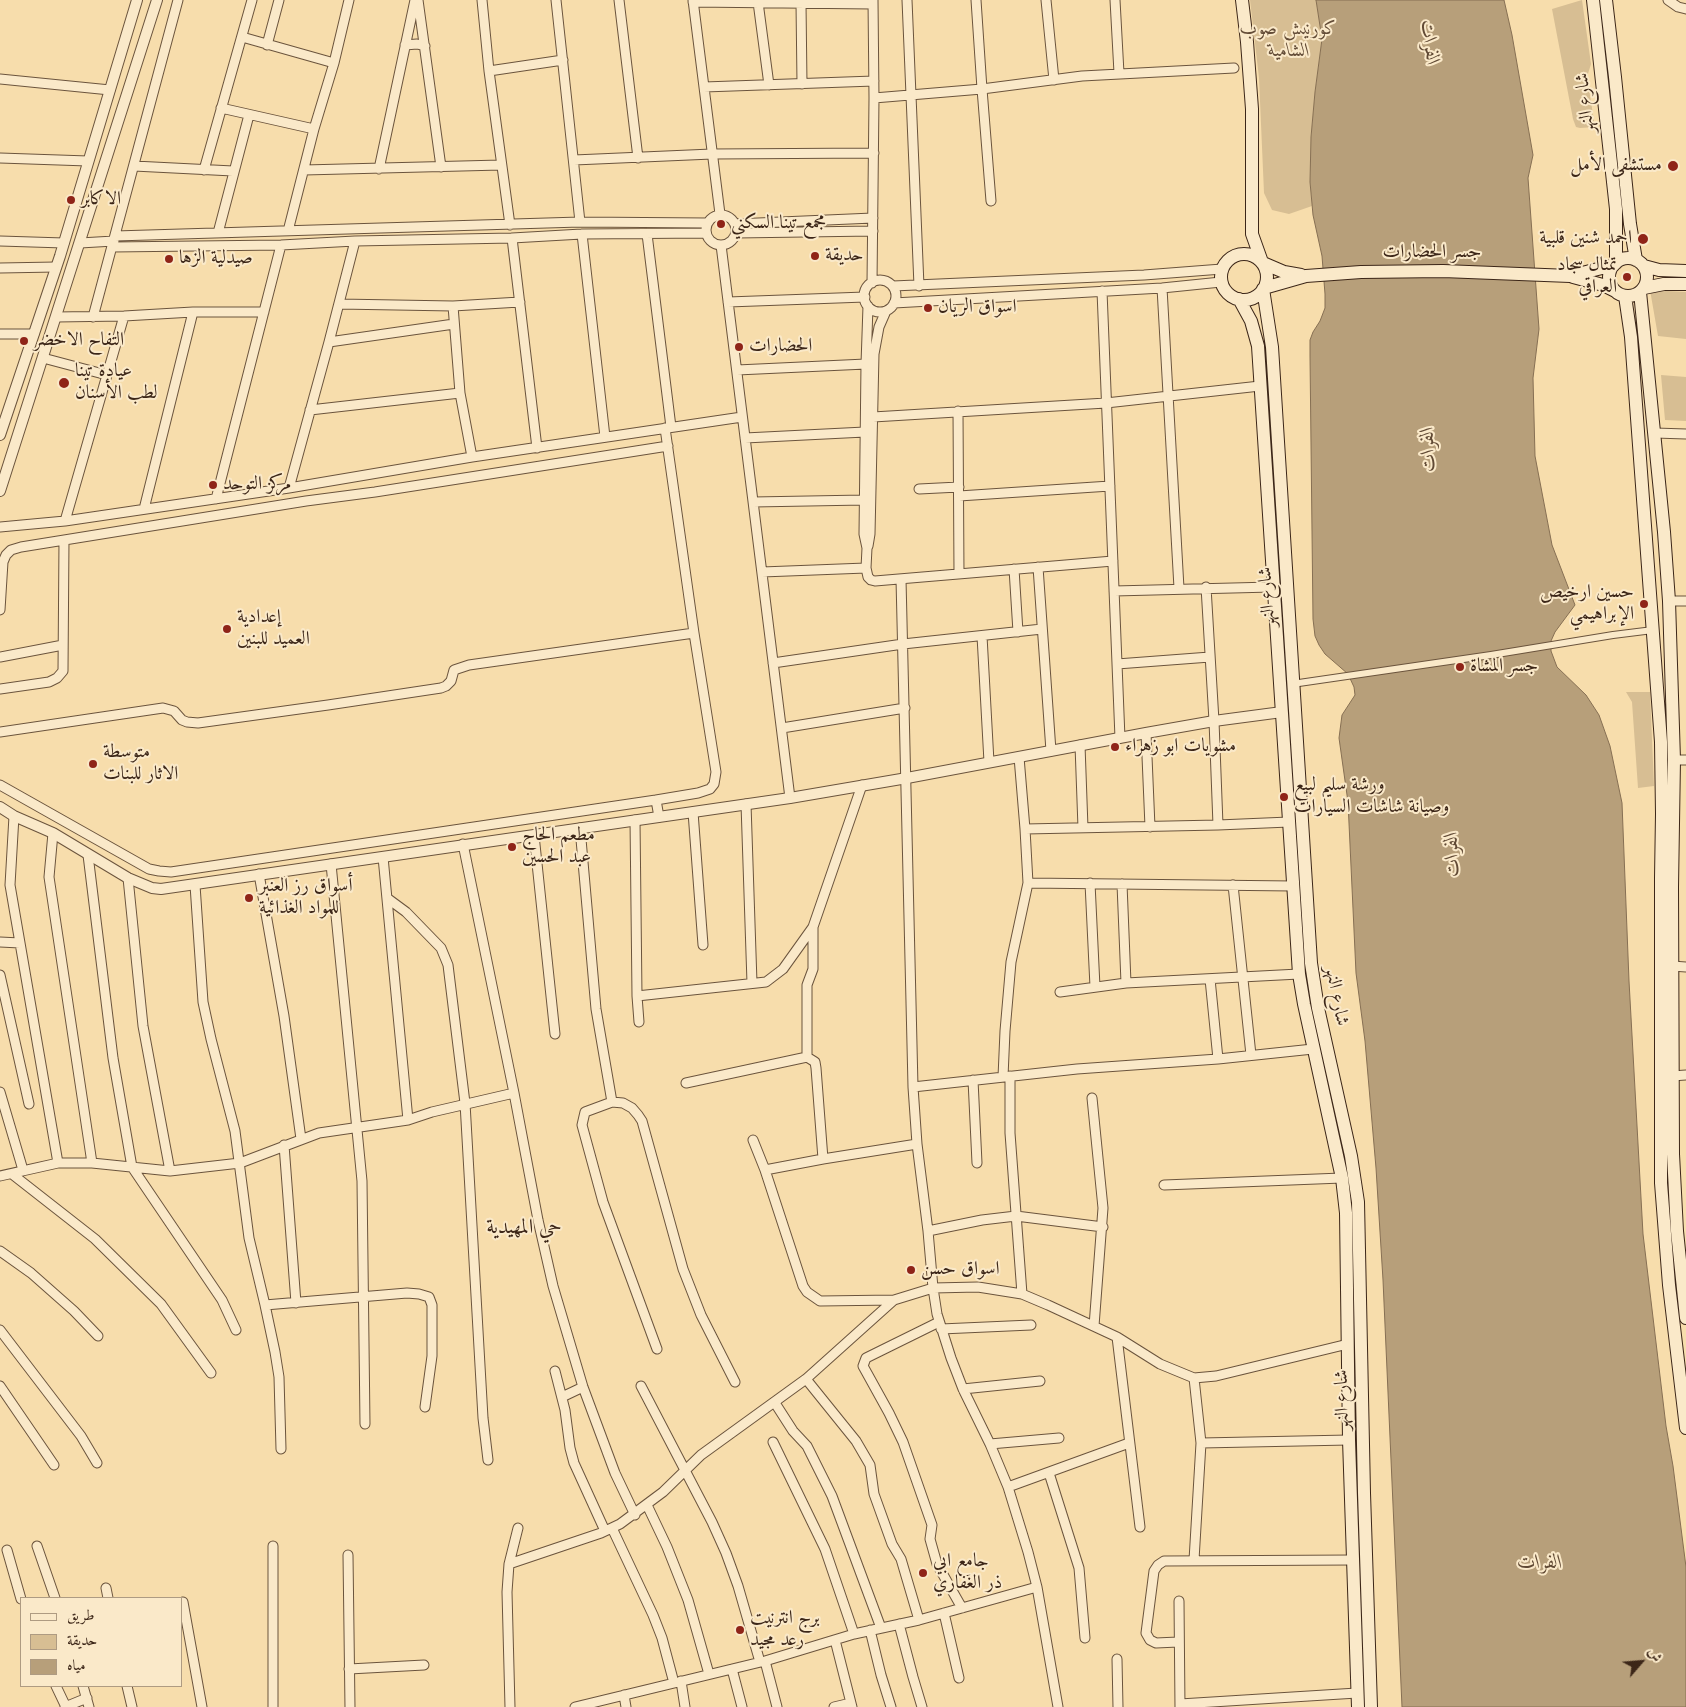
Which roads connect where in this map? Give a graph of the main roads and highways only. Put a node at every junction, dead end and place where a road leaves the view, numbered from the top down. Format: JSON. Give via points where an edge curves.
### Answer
{"nodes":[{"id":1,"x":1242,"y":0,"type":"edge"},
{"id":2,"x":1593,"y":0,"type":"edge"},
{"id":3,"x":1606,"y":0,"type":"edge"},
{"id":4,"x":1609,"y":77,"type":"junction"},
{"id":5,"x":1252,"y":234,"type":"junction"},
{"id":6,"x":1234,"y":256,"type":"junction"},
{"id":7,"x":1263,"y":263,"type":"junction"},
{"id":8,"x":1640,"y":263,"type":"junction"},
{"id":9,"x":1615,"y":264,"type":"junction"},
{"id":10,"x":1686,"y":271,"type":"edge"},
{"id":11,"x":1306,"y":276,"type":"junction"},
{"id":12,"x":1570,"y":276,"type":"junction"},
{"id":13,"x":1686,"y":284,"type":"edge"},
{"id":14,"x":1264,"y":289,"type":"junction"},
{"id":15,"x":1642,"y":290,"type":"junction"},
{"id":16,"x":1620,"y":294,"type":"junction"},
{"id":17,"x":1239,"y":300,"type":"junction"},
{"id":18,"x":1282,"y":526,"type":"junction"},
{"id":19,"x":1269,"y":527,"type":"junction"},
{"id":20,"x":1646,"y":532,"type":"junction"},
{"id":21,"x":1664,"y":532,"type":"junction"},
{"id":22,"x":1680,"y":760,"type":"edge"},
{"id":23,"x":1302,"y":928,"type":"junction"},
{"id":24,"x":1667,"y":1017,"type":"junction"},
{"id":25,"x":1682,"y":1231,"type":"edge"},
{"id":26,"x":1686,"y":1318,"type":"edge"},
{"id":27,"x":1686,"y":1428,"type":"edge"},
{"id":28,"x":1351,"y":1493,"type":"junction"},
{"id":29,"x":1364,"y":1493,"type":"junction"},
{"id":30,"x":1358,"y":1707,"type":"edge"},
{"id":31,"x":1371,"y":1707,"type":"edge"}],
"edges":[{"from":1,"to":5,"type":"main road","via":[[1252,109]]},
{"from":2,"to":4,"type":"main road","name":"شارع النهر"},
{"from":3,"to":4,"type":"main road","name":"شارع النهر"},
{"from":4,"to":8,"type":"main road","name":"شارع النهر","via":[[1630,224]]},
{"from":4,"to":9,"type":"main road","name":"شارع النهر","via":[[1616,217]]},
{"from":5,"to":6,"type":"main road"},
{"from":5,"to":7,"type":"main road"},
{"from":6,"to":7,"type":"main road","via":[[1249,254]]},
{"from":6,"to":17,"type":"main road","via":[[1226,261],[1222,275],[1228,293]]},
{"from":7,"to":11,"type":"main road","via":[[1284,272]]},
{"from":7,"to":14,"type":"main road","via":[[1267,276]]},
{"from":8,"to":9,"type":"main road","via":[[1626,258]]},
{"from":8,"to":10,"type":"main road","via":[[1658,270]]},
{"from":8,"to":15,"type":"main road","via":[[1647,277]]},
{"from":9,"to":12,"type":"main road"},
{"from":9,"to":16,"type":"main road","via":[[1610,270],[1610,282]]},
{"from":11,"to":12,"type":"main road","name":"جسر الحضارات","via":[[1427,270]]},
{"from":11,"to":14,"type":"main road"},
{"from":12,"to":16,"type":"main road"},
{"from":13,"to":15,"type":"main road","via":[[1664,284]]},
{"from":14,"to":17,"type":"main road","via":[[1251,299]]},
{"from":14,"to":18,"type":"main road","name":"شارع النهر","via":[[1272,348]]},
{"from":15,"to":16,"type":"main road","via":[[1636,295]]},
{"from":15,"to":21,"type":"main road"},
{"from":16,"to":20,"type":"main road","via":[[1631,337]]},
{"from":17,"to":19,"type":"main road","name":"شارع النهر","via":[[1256,338]]},
{"from":18,"to":19,"type":"main road"},
{"from":18,"to":23,"type":"main road","name":"شارع النهر"},
{"from":19,"to":23,"type":"main road","name":"شارع النهر","via":[[1293,886]]},
{"from":20,"to":21,"type":"main road"},
{"from":20,"to":24,"type":"main road","via":[[1659,709]]},
{"from":21,"to":22,"type":"main road"},
{"from":22,"to":24,"type":"main road"},
{"from":23,"to":28,"type":"main road","name":"شارع النهر","via":[[1299,974],[1342,1178],[1346,1213]]},
{"from":23,"to":29,"type":"main road","name":"شارع النهر","via":[[1350,1148],[1358,1202]]},
{"from":24,"to":25,"type":"main road","via":[[1673,1154]]},
{"from":24,"to":27,"type":"main road","via":[[1661,1174],[1673,1323]]},
{"from":25,"to":26,"type":"main road"},
{"from":28,"to":29,"type":"main road"},
{"from":28,"to":30,"type":"main road","name":"شارع النهر"},
{"from":29,"to":31,"type":"main road","name":"شارع النهر"}]}
